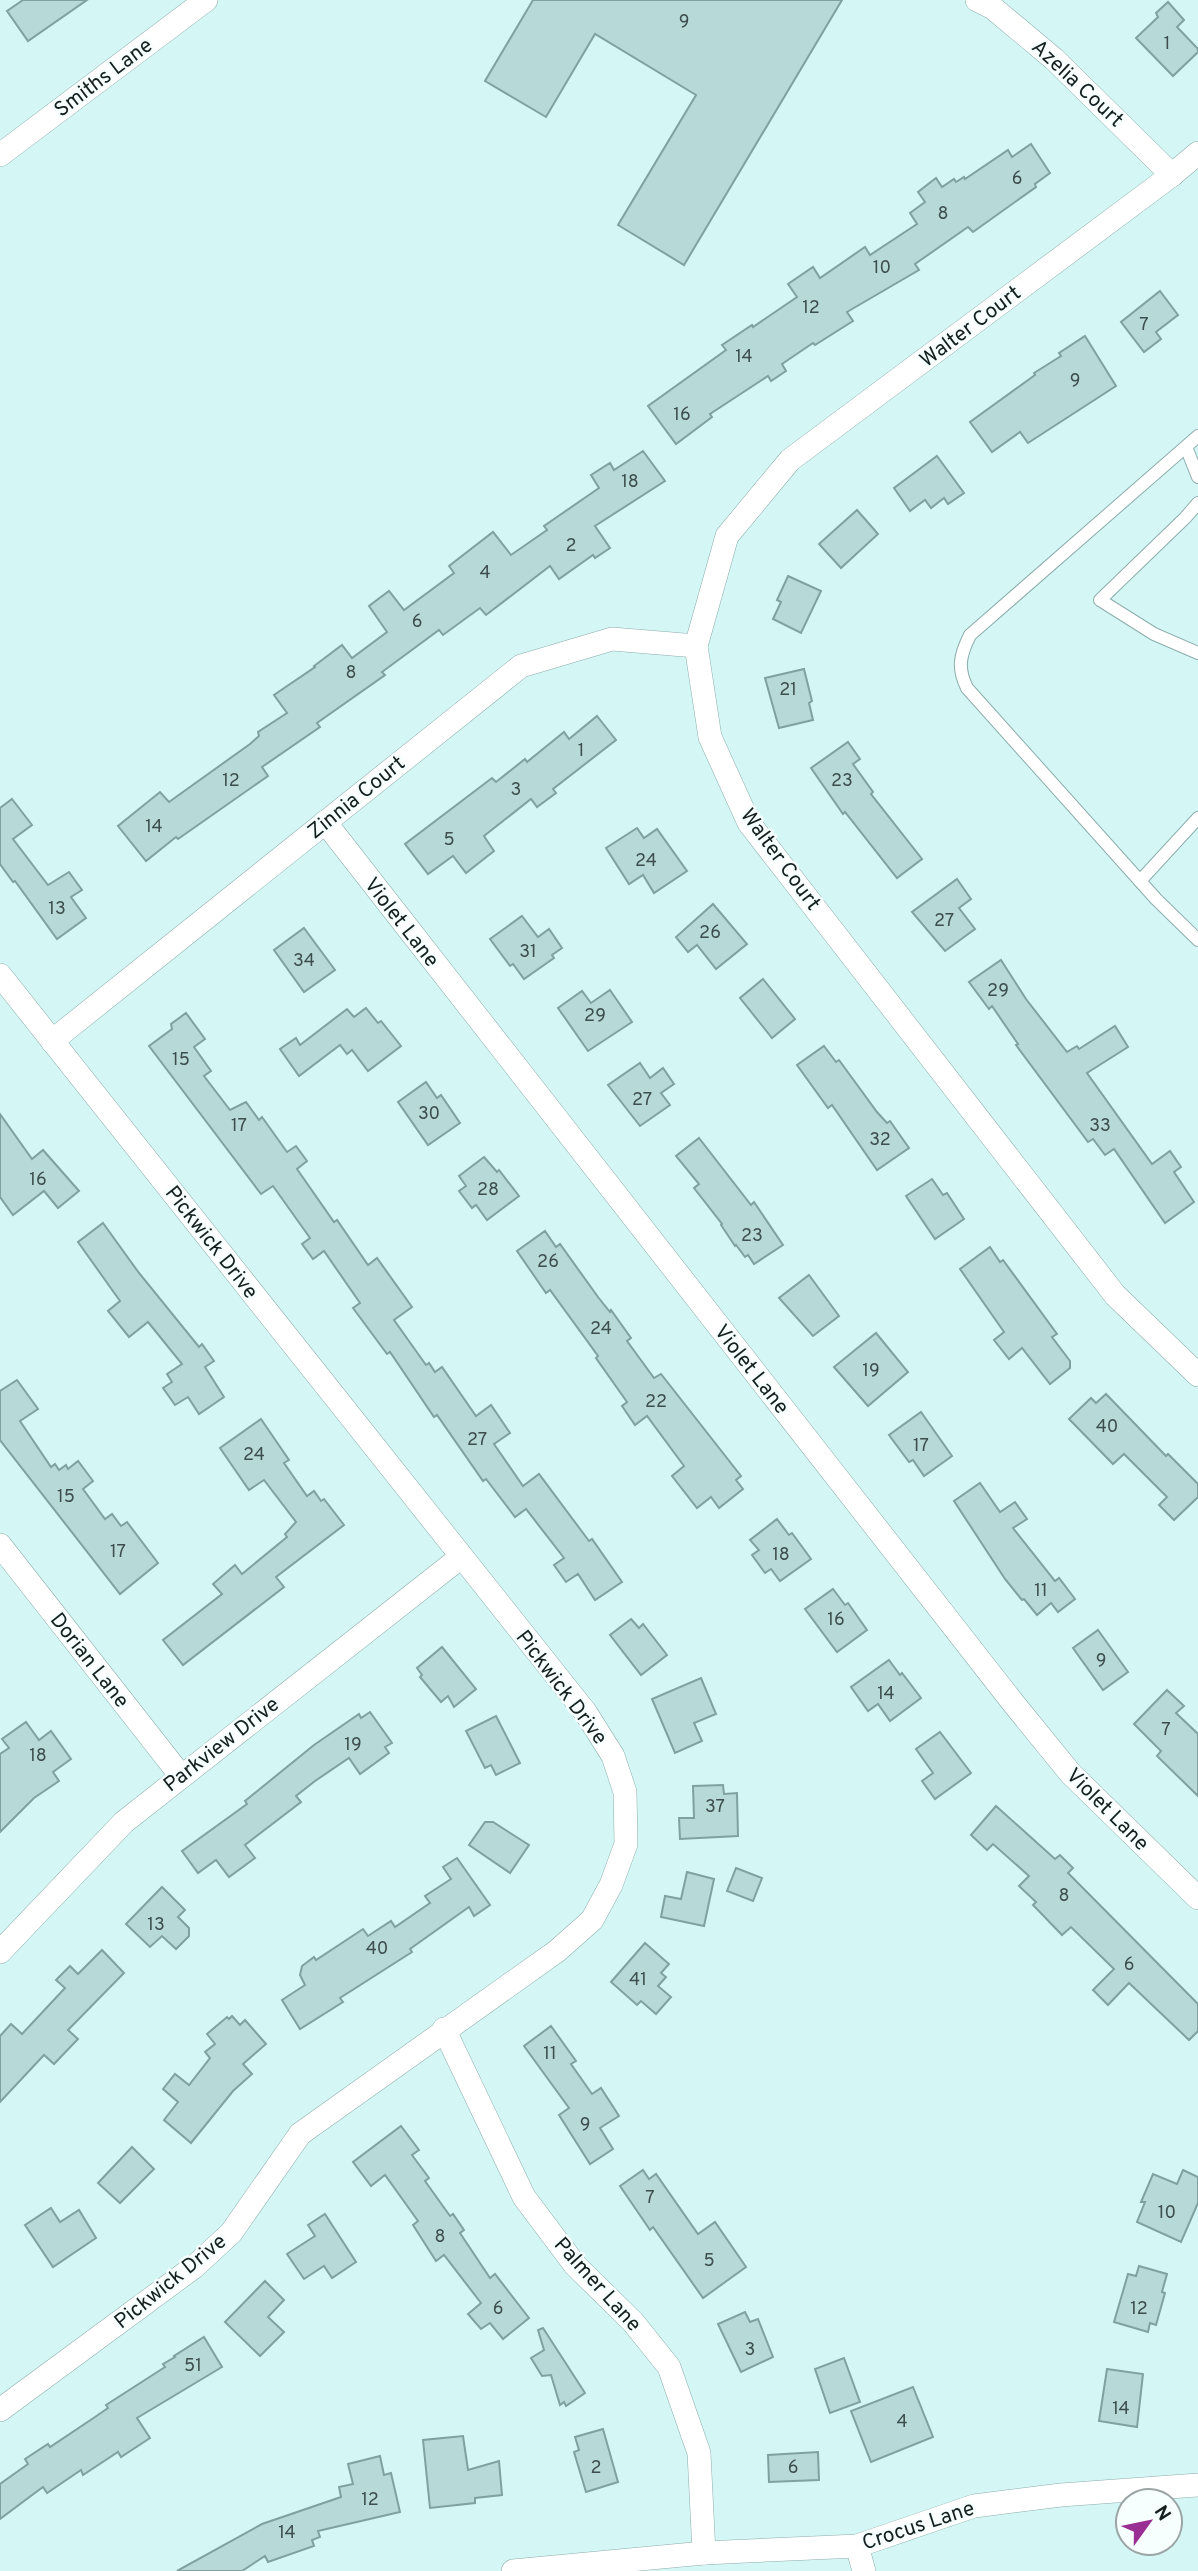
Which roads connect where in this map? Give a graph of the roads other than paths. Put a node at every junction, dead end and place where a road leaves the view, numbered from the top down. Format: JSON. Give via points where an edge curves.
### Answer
{"nodes":[{"id":1,"x":206,"y":0,"type":"edge"},
{"id":2,"x":977,"y":0,"type":"edge"},
{"id":3,"x":1198,"y":153,"type":"edge"},
{"id":4,"x":0,"y":155,"type":"edge"},
{"id":5,"x":1172,"y":175,"type":"junction"},
{"id":6,"x":1198,"y":436,"type":"edge"},
{"id":7,"x":1186,"y":447,"type":"junction"},
{"id":8,"x":1198,"y":477,"type":"edge"},
{"id":9,"x":1198,"y":503,"type":"edge"},
{"id":10,"x":695,"y":646,"type":"junction"},
{"id":11,"x":1198,"y":653,"type":"edge"},
{"id":12,"x":1198,"y":818,"type":"edge"},
{"id":13,"x":325,"y":822,"type":"junction"},
{"id":14,"x":1140,"y":881,"type":"junction"},
{"id":15,"x":1198,"y":940,"type":"edge"},
{"id":16,"x":0,"y":975,"type":"edge"},
{"id":17,"x":52,"y":1041,"type":"junction"},
{"id":18,"x":1198,"y":1375,"type":"edge"},
{"id":19,"x":0,"y":1545,"type":"edge"},
{"id":20,"x":461,"y":1557,"type":"junction"},
{"id":21,"x":181,"y":1776,"type":"junction"},
{"id":22,"x":1198,"y":1898,"type":"edge"},
{"id":23,"x":0,"y":1952,"type":"edge"},
{"id":24,"x":444,"y":2029,"type":"junction"},
{"id":25,"x":0,"y":2410,"type":"edge"},
{"id":26,"x":1198,"y":2485,"type":"edge"},
{"id":27,"x":857,"y":2546,"type":"junction"},
{"id":28,"x":704,"y":2553,"type":"junction"},
{"id":29,"x":513,"y":2571,"type":"edge"},
{"id":30,"x":864,"y":2571,"type":"edge"}],
"edges":[{"from":1,"to":4,"type":"street","name":"Smiths Lane"},
{"from":2,"to":5,"type":"street","name":"Azelia Court","via":[[1054,59]]},
{"from":3,"to":5,"type":"street","name":"Walter Court"},
{"from":5,"to":10,"type":"street","name":"Walter Court","via":[[790,460],[727,536]]},
{"from":6,"to":7,"type":"lane"},
{"from":7,"to":8,"type":"lane"},
{"from":7,"to":14,"type":"lane","via":[[970,635],[961,652],[961,676],[967,688]]},
{"from":9,"to":11,"type":"lane","via":[[1100,600],[1154,634]]},
{"from":10,"to":13,"type":"street","name":"Zinnia Court","via":[[612,639],[521,666]]},
{"from":10,"to":18,"type":"street","name":"Walter Court","via":[[710,737],[749,822],[1115,1295]]},
{"from":12,"to":14,"type":"lane"},
{"from":13,"to":17,"type":"street","name":"Zinnia Court"},
{"from":13,"to":22,"type":"street","name":"Violet Lane","via":[[1030,1724],[1071,1774]]},
{"from":14,"to":15,"type":"lane"},
{"from":16,"to":17,"type":"street","name":"Pickwick Drive"},
{"from":17,"to":20,"type":"street","name":"Pickwick Drive"},
{"from":19,"to":21,"type":"street","name":"Dorian Lane"},
{"from":20,"to":21,"type":"street","name":"Parkview Drive"},
{"from":20,"to":24,"type":"street","name":"Pickwick Drive","via":[[586,1713],[612,1756],[625,1792],[626,1844],[592,1920],[557,1951]]},
{"from":21,"to":23,"type":"street","name":"Parkview Drive","via":[[124,1822]]},
{"from":24,"to":25,"type":"street","name":"Pickwick Drive","via":[[300,2133],[231,2233],[194,2267]]},
{"from":24,"to":28,"type":"street","name":"Palmer Lane","via":[[524,2197],[575,2265],[634,2322],[669,2367],[699,2453]]},
{"from":26,"to":27,"type":"street","name":"Crocus Lane","via":[[974,2506]]},
{"from":27,"to":28,"type":"street","name":"Crocus Lane"},
{"from":27,"to":30,"type":"street"},
{"from":28,"to":29,"type":"street","name":"Crocus Lane"}]}
